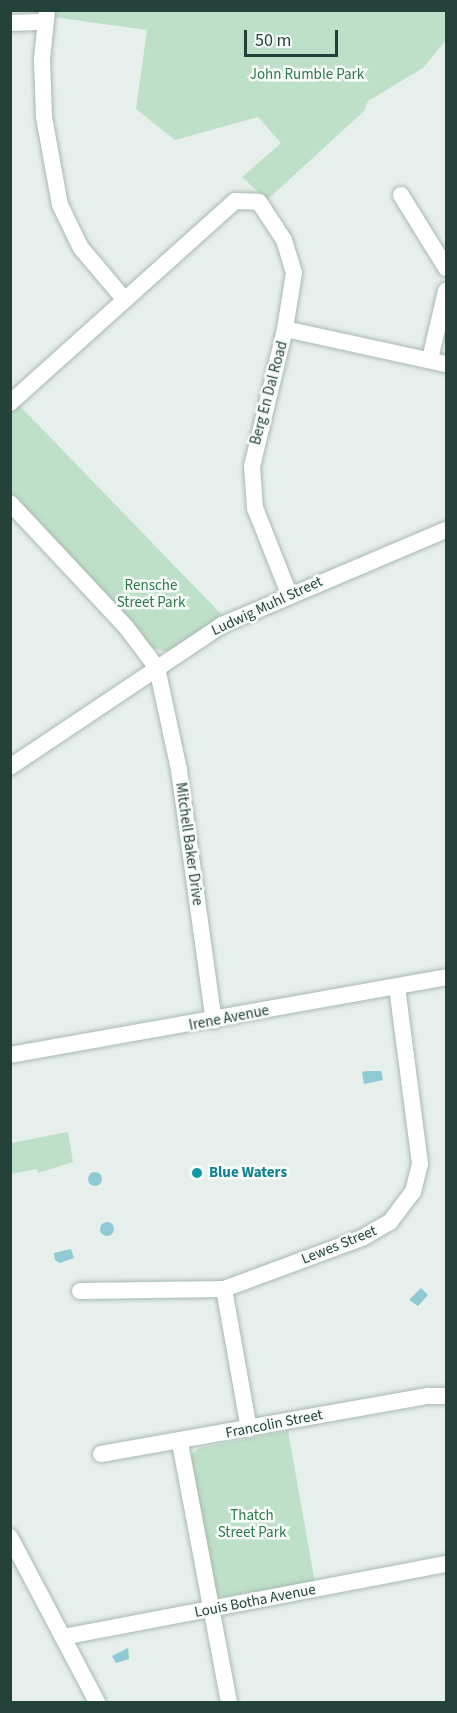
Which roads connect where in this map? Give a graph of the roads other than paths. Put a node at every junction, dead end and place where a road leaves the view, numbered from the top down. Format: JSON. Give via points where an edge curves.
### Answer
{"nodes":[{"id":1,"x":46,"y":16,"type":"edge"},
{"id":2,"x":10,"y":23,"type":"edge"},
{"id":3,"x":401,"y":195,"type":"dead end"},
{"id":4,"x":447,"y":268,"type":"edge"},
{"id":5,"x":447,"y":291,"type":"edge"},
{"id":6,"x":125,"y":300,"type":"junction"},
{"id":7,"x":285,"y":329,"type":"junction"},
{"id":8,"x":438,"y":362,"type":"edge"},
{"id":9,"x":10,"y":403,"type":"edge"},
{"id":10,"x":10,"y":503,"type":"edge"},
{"id":11,"x":447,"y":530,"type":"edge"},
{"id":12,"x":289,"y":594,"type":"junction"},
{"id":13,"x":157,"y":668,"type":"junction"},
{"id":14,"x":10,"y":767,"type":"edge"},
{"id":15,"x":447,"y":977,"type":"edge"},
{"id":16,"x":397,"y":986,"type":"junction"},
{"id":17,"x":214,"y":1021,"type":"junction"},
{"id":18,"x":10,"y":1055,"type":"edge"},
{"id":19,"x":224,"y":1289,"type":"junction"},
{"id":20,"x":80,"y":1291,"type":"dead end"},
{"id":21,"x":447,"y":1396,"type":"edge"},
{"id":22,"x":249,"y":1429,"type":"junction"},
{"id":23,"x":180,"y":1443,"type":"junction"},
{"id":24,"x":101,"y":1454,"type":"dead end"},
{"id":25,"x":10,"y":1538,"type":"edge"},
{"id":26,"x":447,"y":1564,"type":"edge"},
{"id":27,"x":209,"y":1610,"type":"junction"},
{"id":28,"x":63,"y":1637,"type":"junction"},
{"id":29,"x":97,"y":1702,"type":"edge"},
{"id":30,"x":229,"y":1702,"type":"edge"}],
"edges":[{"from":1,"to":2,"type":"street"},
{"from":1,"to":6,"type":"street","via":[[44,117],[60,205],[81,248]]},
{"from":3,"to":4,"type":"street"},
{"from":5,"to":8,"type":"street"},
{"from":6,"to":7,"type":"street","name":"Berg En Dal Road","via":[[235,201],[254,200],[270,214],[292,260],[293,290]]},
{"from":6,"to":9,"type":"street"},
{"from":7,"to":8,"type":"street"},
{"from":7,"to":12,"type":"street","name":"Berg En Dal Road","via":[[252,465],[255,508]]},
{"from":10,"to":13,"type":"street","via":[[126,627]]},
{"from":11,"to":12,"type":"street","name":"Ludwig Muhl Street"},
{"from":12,"to":13,"type":"street","name":"Ludwig Muhl Street","via":[[222,625]]},
{"from":13,"to":14,"type":"street","name":"Ludwig Muhl Street"},
{"from":13,"to":17,"type":"street","name":"Mitchell Baker Drive","via":[[179,770]]},
{"from":15,"to":16,"type":"street","name":"Irene Avenue"},
{"from":16,"to":17,"type":"street","name":"Irene Avenue"},
{"from":16,"to":19,"type":"street","name":"Lewes Street","via":[[418,1138],[420,1164],[413,1192],[398,1214],[380,1229]]},
{"from":17,"to":18,"type":"street","name":"Irene Avenue"},
{"from":19,"to":20,"type":"street","name":"Lewes Street"},
{"from":19,"to":22,"type":"street"},
{"from":21,"to":22,"type":"street","name":"Francolin Street","via":[[428,1396]]},
{"from":22,"to":23,"type":"street","name":"Francolin Street"},
{"from":23,"to":24,"type":"street","name":"Francolin Street"},
{"from":23,"to":27,"type":"street"},
{"from":25,"to":28,"type":"street"},
{"from":26,"to":27,"type":"street","name":"Louis Botha Avenue"},
{"from":27,"to":28,"type":"street","name":"Louis Botha Avenue"},
{"from":27,"to":30,"type":"street"},
{"from":28,"to":29,"type":"street"}]}
